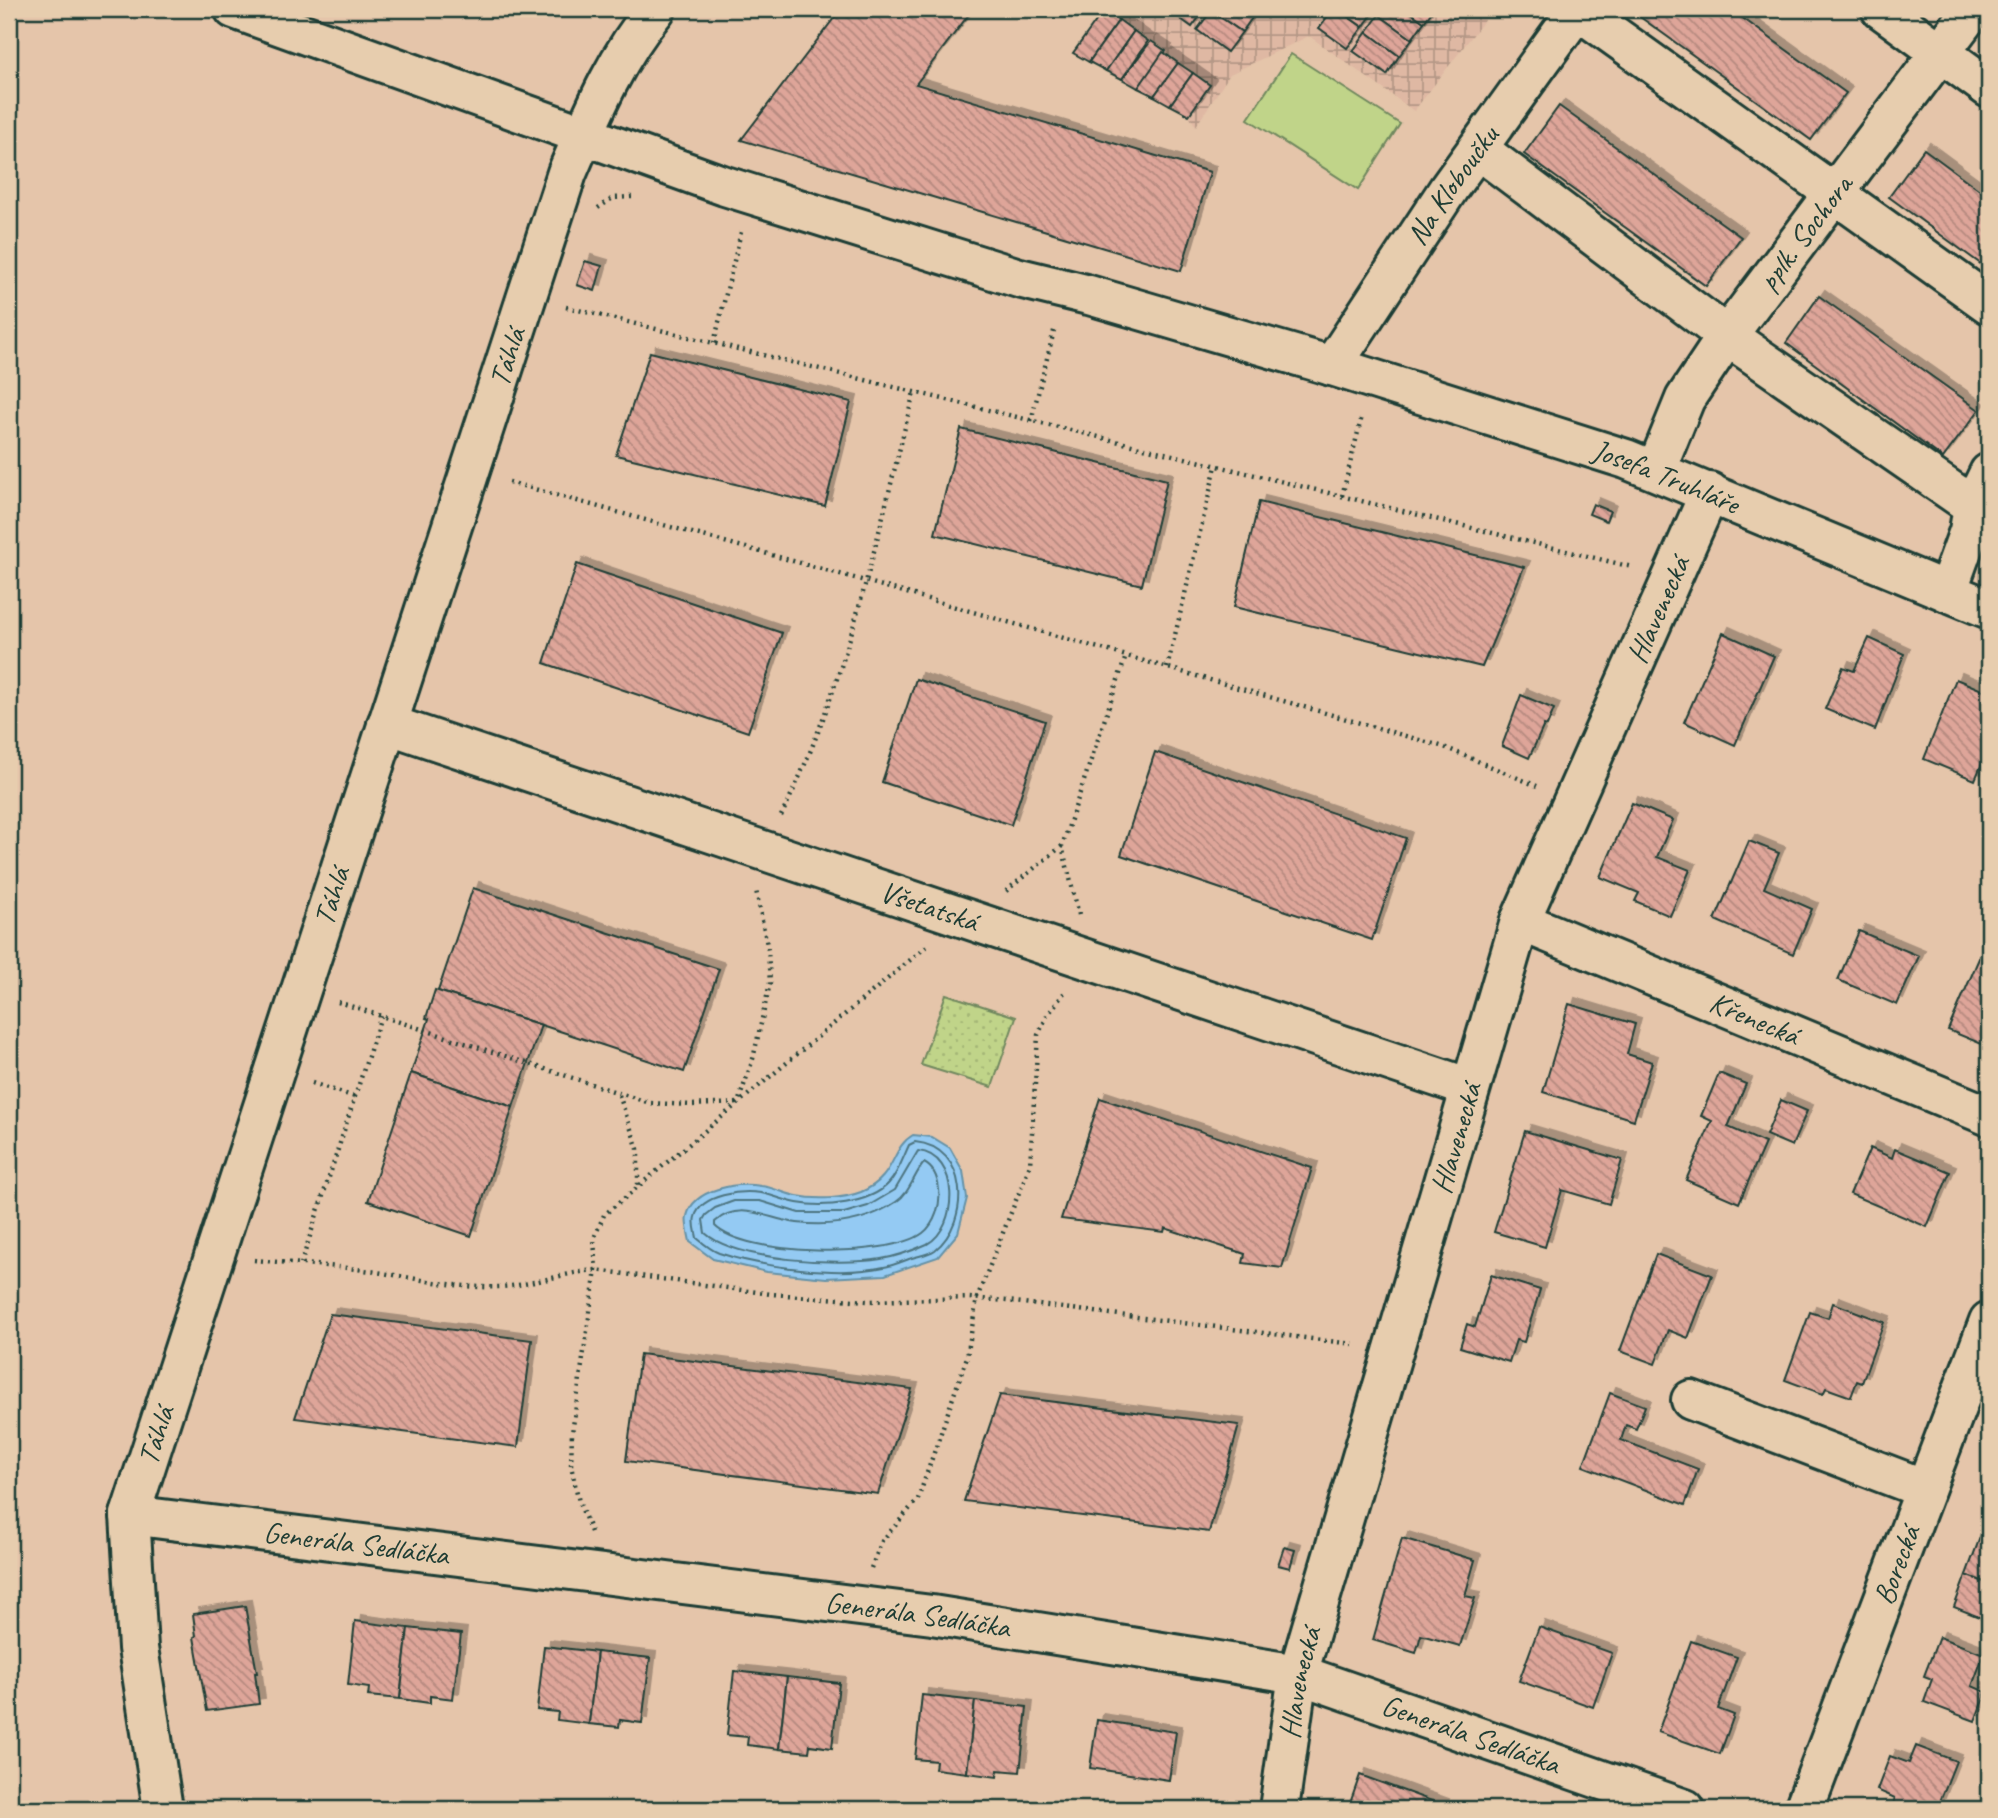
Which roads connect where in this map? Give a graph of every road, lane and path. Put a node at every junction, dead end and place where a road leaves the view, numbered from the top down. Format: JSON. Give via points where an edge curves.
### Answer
{"nodes":[{"id":1,"x":234,"y":9,"type":"edge"},
{"id":2,"x":656,"y":9,"type":"edge"},
{"id":3,"x":1578,"y":9,"type":"edge"},
{"id":4,"x":1881,"y":9,"type":"edge"},
{"id":5,"x":1973,"y":9,"type":"edge"},
{"id":6,"x":1941,"y":53,"type":"junction"},
{"id":7,"x":1989,"y":88,"type":"edge"},
{"id":8,"x":583,"y":136,"type":"junction"},
{"id":9,"x":1478,"y":149,"type":"junction"},
{"id":10,"x":1833,"y":192,"type":"junction"},
{"id":11,"x":636,"y":197,"type":"dead end"},
{"id":12,"x":595,"y":209,"type":"dead end"},
{"id":13,"x":743,"y":224,"type":"dead end"},
{"id":14,"x":1989,"y":304,"type":"edge"},
{"id":15,"x":561,"y":306,"type":"dead end"},
{"id":16,"x":1057,"y":318,"type":"dead end"},
{"id":17,"x":1727,"y":336,"type":"junction"},
{"id":18,"x":713,"y":343,"type":"junction"},
{"id":19,"x":1332,"y":366,"type":"junction"},
{"id":20,"x":914,"y":392,"type":"junction"},
{"id":21,"x":1364,"y":407,"type":"dead end"},
{"id":22,"x":1031,"y":421,"type":"junction"},
{"id":23,"x":1216,"y":466,"type":"junction"},
{"id":24,"x":1656,"y":470,"type":"junction"},
{"id":25,"x":471,"y":471,"type":"junction"},
{"id":26,"x":1981,"y":490,"type":"edge"},
{"id":27,"x":1710,"y":492,"type":"junction"},
{"id":28,"x":1342,"y":496,"type":"junction"},
{"id":29,"x":1632,"y":567,"type":"dead end"},
{"id":30,"x":865,"y":581,"type":"junction"},
{"id":31,"x":1947,"y":592,"type":"junction"},
{"id":32,"x":1989,"y":609,"type":"edge"},
{"id":33,"x":1126,"y":656,"type":"junction"},
{"id":34,"x":1167,"y":668,"type":"junction"},
{"id":35,"x":387,"y":724,"type":"junction"},
{"id":36,"x":1548,"y":790,"type":"dead end"},
{"id":37,"x":1062,"y":846,"type":"junction"},
{"id":38,"x":764,"y":851,"type":"junction"},
{"id":39,"x":999,"y":897,"type":"dead end"},
{"id":40,"x":940,"y":910,"type":"junction"},
{"id":41,"x":1520,"y":921,"type":"junction"},
{"id":42,"x":1080,"y":957,"type":"junction"},
{"id":43,"x":300,"y":990,"type":"junction"},
{"id":44,"x":381,"y":1016,"type":"junction"},
{"id":45,"x":1471,"y":1088,"type":"junction"},
{"id":46,"x":619,"y":1094,"type":"junction"},
{"id":47,"x":738,"y":1103,"type":"junction"},
{"id":48,"x":1989,"y":1116,"type":"edge"},
{"id":49,"x":638,"y":1186,"type":"junction"},
{"id":50,"x":215,"y":1254,"type":"junction"},
{"id":51,"x":302,"y":1264,"type":"junction"},
{"id":52,"x":596,"y":1270,"type":"junction"},
{"id":53,"x":977,"y":1298,"type":"junction"},
{"id":54,"x":1989,"y":1321,"type":"edge"},
{"id":55,"x":1364,"y":1345,"type":"dead end"},
{"id":56,"x":1978,"y":1382,"type":"edge"},
{"id":57,"x":1691,"y":1400,"type":"dead end"},
{"id":58,"x":1925,"y":1489,"type":"junction"},
{"id":59,"x":130,"y":1515,"type":"junction"},
{"id":60,"x":599,"y":1573,"type":"junction"},
{"id":61,"x":861,"y":1606,"type":"junction"},
{"id":62,"x":1298,"y":1674,"type":"junction"},
{"id":63,"x":163,"y":1809,"type":"edge"},
{"id":64,"x":1279,"y":1809,"type":"edge"},
{"id":65,"x":1685,"y":1809,"type":"edge"},
{"id":66,"x":1804,"y":1809,"type":"edge"}],
"edges":[{"from":1,"to":8,"type":"street","name":"Josefa Truhláře"},
{"from":2,"to":8,"type":"street","name":"Táhlá","via":[[634,35]]},
{"from":3,"to":9,"type":"street","name":"Na Kloboučku"},
{"from":3,"to":10,"type":"street"},
{"from":4,"to":6,"type":"street"},
{"from":5,"to":6,"type":"street","name":"pplk. Sochora"},
{"from":6,"to":7,"type":"street"},
{"from":6,"to":10,"type":"street","name":"pplk. Sochora"},
{"from":8,"to":19,"type":"street","name":"Josefa Truhláře","via":[[725,186],[1019,278]]},
{"from":8,"to":25,"type":"street","name":"Táhlá"},
{"from":9,"to":17,"type":"street"},
{"from":9,"to":19,"type":"street","name":"Na Kloboučku"},
{"from":10,"to":14,"type":"street"},
{"from":10,"to":17,"type":"street","name":"pplk. Sochora"},
{"from":11,"to":12,"type":"path","via":[[613,198]]},
{"from":13,"to":18,"type":"path"},
{"from":15,"to":18,"type":"path"},
{"from":16,"to":22,"type":"path"},
{"from":17,"to":24,"type":"street","name":"pplk. Sochora","via":[[1685,399]]},
{"from":17,"to":26,"type":"street"},
{"from":18,"to":20,"type":"path"},
{"from":19,"to":24,"type":"street","name":"Josefa Truhláře"},
{"from":20,"to":22,"type":"path"},
{"from":20,"to":30,"type":"path"},
{"from":21,"to":28,"type":"path"},
{"from":22,"to":23,"type":"path"},
{"from":23,"to":28,"type":"path"},
{"from":23,"to":34,"type":"path"},
{"from":24,"to":27,"type":"street","name":"Josefa Truhláře"},
{"from":25,"to":30,"type":"path"},
{"from":25,"to":35,"type":"street","name":"Táhlá"},
{"from":26,"to":31,"type":"street"},
{"from":27,"to":31,"type":"street","name":"Josefa Truhláře"},
{"from":27,"to":41,"type":"street","name":"Hlavenecká"},
{"from":28,"to":29,"type":"path"},
{"from":30,"to":33,"type":"path"},
{"from":30,"to":38,"type":"path","via":[[851,637],[806,767]]},
{"from":31,"to":32,"type":"street","name":"Josefa Truhláře"},
{"from":33,"to":34,"type":"path"},
{"from":33,"to":37,"type":"path"},
{"from":34,"to":36,"type":"path","via":[[1444,747]]},
{"from":35,"to":38,"type":"street","name":"Všetatská"},
{"from":35,"to":43,"type":"street","name":"Táhlá"},
{"from":37,"to":39,"type":"path"},
{"from":37,"to":42,"type":"path","via":[[1083,931]]},
{"from":38,"to":40,"type":"street","name":"Všetatská"},
{"from":38,"to":47,"type":"path","via":[[755,889],[770,982]]},
{"from":40,"to":42,"type":"street","name":"Všetatská"},
{"from":40,"to":47,"type":"path","via":[[927,947]]},
{"from":41,"to":45,"type":"street","name":"Hlavenecká"},
{"from":41,"to":48,"type":"street","name":"Křenecká"},
{"from":42,"to":45,"type":"street","name":"Všetatská"},
{"from":42,"to":53,"type":"path","via":[[1069,985],[1038,1035],[1030,1165]]},
{"from":43,"to":44,"type":"path"},
{"from":43,"to":50,"type":"street","name":"Táhlá"},
{"from":44,"to":46,"type":"path"},
{"from":44,"to":51,"type":"path"},
{"from":45,"to":62,"type":"street","name":"Hlavenecká"},
{"from":46,"to":47,"type":"path","via":[[650,1103]]},
{"from":46,"to":49,"type":"path","via":[[638,1149]]},
{"from":47,"to":49,"type":"path"},
{"from":49,"to":52,"type":"path","via":[[604,1215],[594,1238]]},
{"from":50,"to":51,"type":"path"},
{"from":50,"to":59,"type":"street","name":"Táhlá"},
{"from":51,"to":52,"type":"path","via":[[500,1287]]},
{"from":52,"to":53,"type":"path","via":[[771,1294],[868,1301]]},
{"from":52,"to":60,"type":"path","via":[[572,1433],[572,1466],[579,1502],[597,1546]]},
{"from":53,"to":55,"type":"path"},
{"from":53,"to":61,"type":"path","via":[[967,1357],[918,1499],[882,1541]]},
{"from":54,"to":56,"type":"street","name":"Borecká"},
{"from":56,"to":58,"type":"street","name":"Borecká"},
{"from":57,"to":58,"type":"street"},
{"from":58,"to":66,"type":"street","name":"Borecká"},
{"from":59,"to":60,"type":"street","name":"Generála Sedláčka"},
{"from":59,"to":63,"type":"street","name":"Táhlá","via":[[138,1648]]},
{"from":60,"to":61,"type":"street","name":"Generála Sedláčka"},
{"from":61,"to":62,"type":"street","name":"Generála Sedláčka"},
{"from":62,"to":64,"type":"street","name":"Hlavenecká"},
{"from":62,"to":65,"type":"street","name":"Generála Sedláčka"}]}
